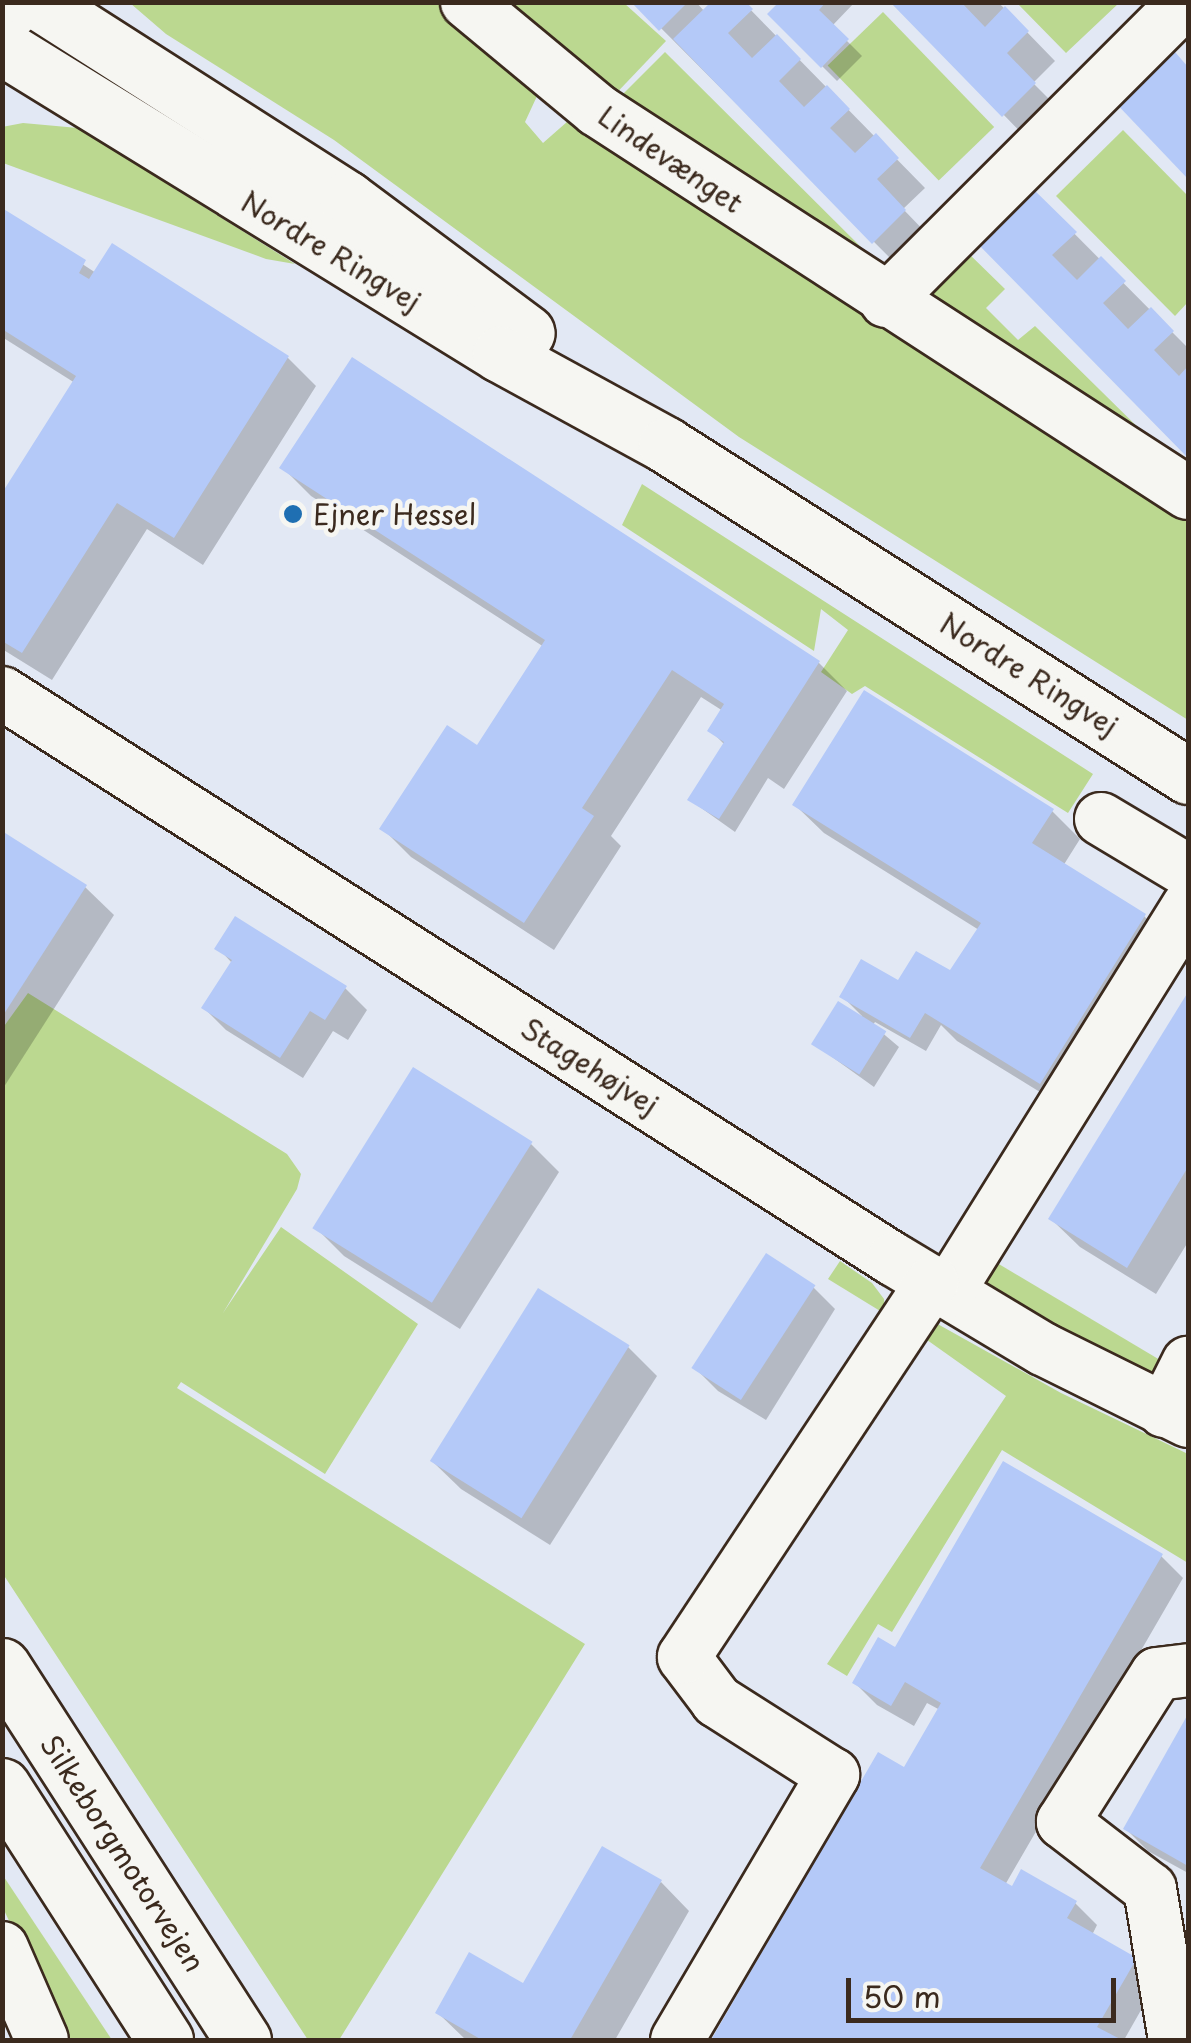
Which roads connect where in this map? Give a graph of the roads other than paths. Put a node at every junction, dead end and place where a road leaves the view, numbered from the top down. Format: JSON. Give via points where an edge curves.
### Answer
{"nodes":[{"id":1,"x":467,"y":2,"type":"edge"},
{"id":2,"x":1185,"y":2,"type":"edge"},
{"id":3,"x":12,"y":18,"type":"edge"},
{"id":4,"x":886,"y":301,"type":"junction"},
{"id":5,"x":666,"y":444,"type":"junction"},
{"id":6,"x":1188,"y":493,"type":"edge"},
{"id":7,"x":2,"y":692,"type":"edge"},
{"id":8,"x":1188,"y":776,"type":"edge"},
{"id":9,"x":1101,"y":819,"type":"dead end"},
{"id":10,"x":1188,"y":871,"type":"edge"},
{"id":11,"x":1188,"y":906,"type":"edge"},
{"id":12,"x":940,"y":1287,"type":"junction"},
{"id":13,"x":1188,"y":1364,"type":"edge"},
{"id":14,"x":1176,"y":1416,"type":"edge"},
{"id":15,"x":2,"y":1666,"type":"edge"},
{"id":16,"x":1188,"y":1670,"type":"edge"},
{"id":17,"x":2,"y":1786,"type":"edge"},
{"id":18,"x":2,"y":1948,"type":"edge"},
{"id":19,"x":42,"y":2040,"type":"edge"},
{"id":20,"x":165,"y":2040,"type":"edge"},
{"id":21,"x":243,"y":2040,"type":"edge"},
{"id":22,"x":676,"y":2040,"type":"edge"},
{"id":23,"x":1175,"y":2040,"type":"edge"}],
"edges":[{"from":1,"to":4,"type":"street","name":"Lindevænget","via":[[597,110]]},
{"from":2,"to":4,"type":"street"},
{"from":3,"to":5,"type":"main road","name":"Nordre Ringvej","via":[[500,354]]},
{"from":3,"to":5,"type":"main road","name":"Nordre Ringvej","via":[[347,199]]},
{"from":4,"to":6,"type":"street","name":"Lindevænget"},
{"from":5,"to":8,"type":"main road","name":"Nordre Ringvej"},
{"from":7,"to":12,"type":"street","name":"Stagehøjvej"},
{"from":9,"to":10,"type":"street"},
{"from":11,"to":12,"type":"street"},
{"from":12,"to":14,"type":"street","name":"Stagehøjvej","via":[[1043,1349]]},
{"from":12,"to":22,"type":"street","via":[[684,1657],[717,1701],[833,1775]]},
{"from":13,"to":14,"type":"street"},
{"from":15,"to":21,"type":"main road","name":"Silkeborgmotorvejen"},
{"from":16,"to":23,"type":"street","via":[[1157,1674],[1064,1822],[1150,1889]]},
{"from":17,"to":20,"type":"main road"},
{"from":18,"to":19,"type":"street"}]}
